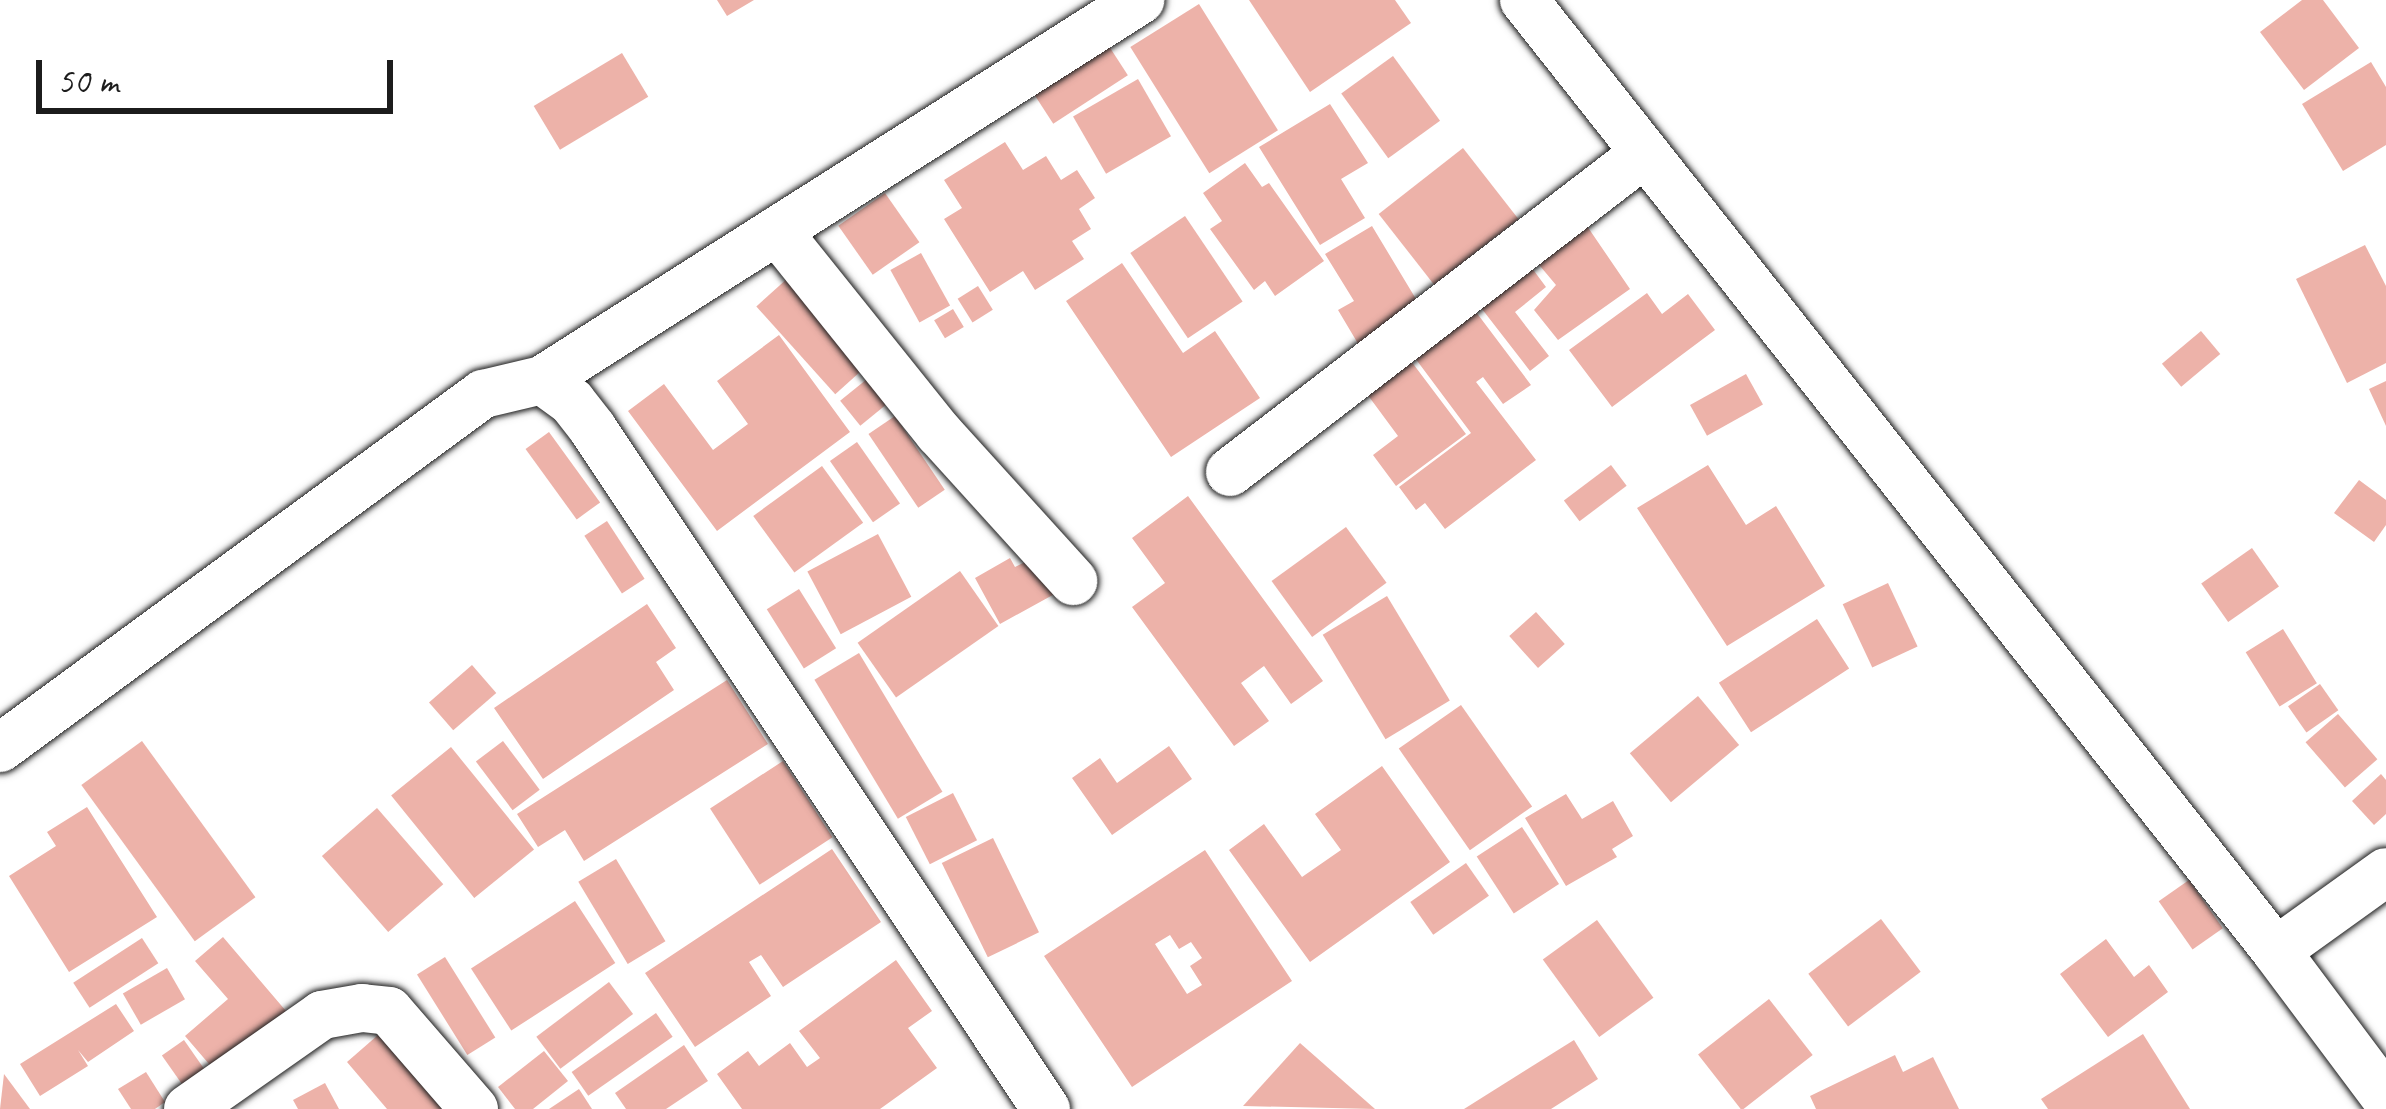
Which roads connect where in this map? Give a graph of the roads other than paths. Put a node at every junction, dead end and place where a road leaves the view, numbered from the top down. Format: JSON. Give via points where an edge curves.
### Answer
{"nodes":[{"id":1,"x":1140,"y":0,"type":"edge"},
{"id":2,"x":1524,"y":0,"type":"edge"},
{"id":3,"x":1645,"y":153,"type":"junction"},
{"id":4,"x":777,"y":231,"type":"junction"},
{"id":5,"x":542,"y":380,"type":"junction"},
{"id":6,"x":1230,"y":472,"type":"dead end"},
{"id":7,"x":1073,"y":580,"type":"dead end"},
{"id":8,"x":0,"y":748,"type":"edge"},
{"id":9,"x":2386,"y":872,"type":"edge"},
{"id":10,"x":2276,"y":952,"type":"junction"},
{"id":11,"x":2386,"y":1098,"type":"edge"},
{"id":12,"x":188,"y":1109,"type":"edge"},
{"id":13,"x":474,"y":1109,"type":"edge"},
{"id":14,"x":1046,"y":1109,"type":"edge"}],
"edges":[{"from":1,"to":4,"type":"street"},
{"from":2,"to":3,"type":"street"},
{"from":3,"to":6,"type":"street"},
{"from":3,"to":10,"type":"street"},
{"from":4,"to":5,"type":"street"},
{"from":4,"to":7,"type":"street","via":[[939,433]]},
{"from":5,"to":8,"type":"street","via":[[483,394]]},
{"from":5,"to":14,"type":"street","via":[[593,429]]},
{"from":9,"to":10,"type":"street"},
{"from":10,"to":11,"type":"street"},
{"from":12,"to":13,"type":"street","via":[[322,1015],[362,1008],[389,1011]]}]}
